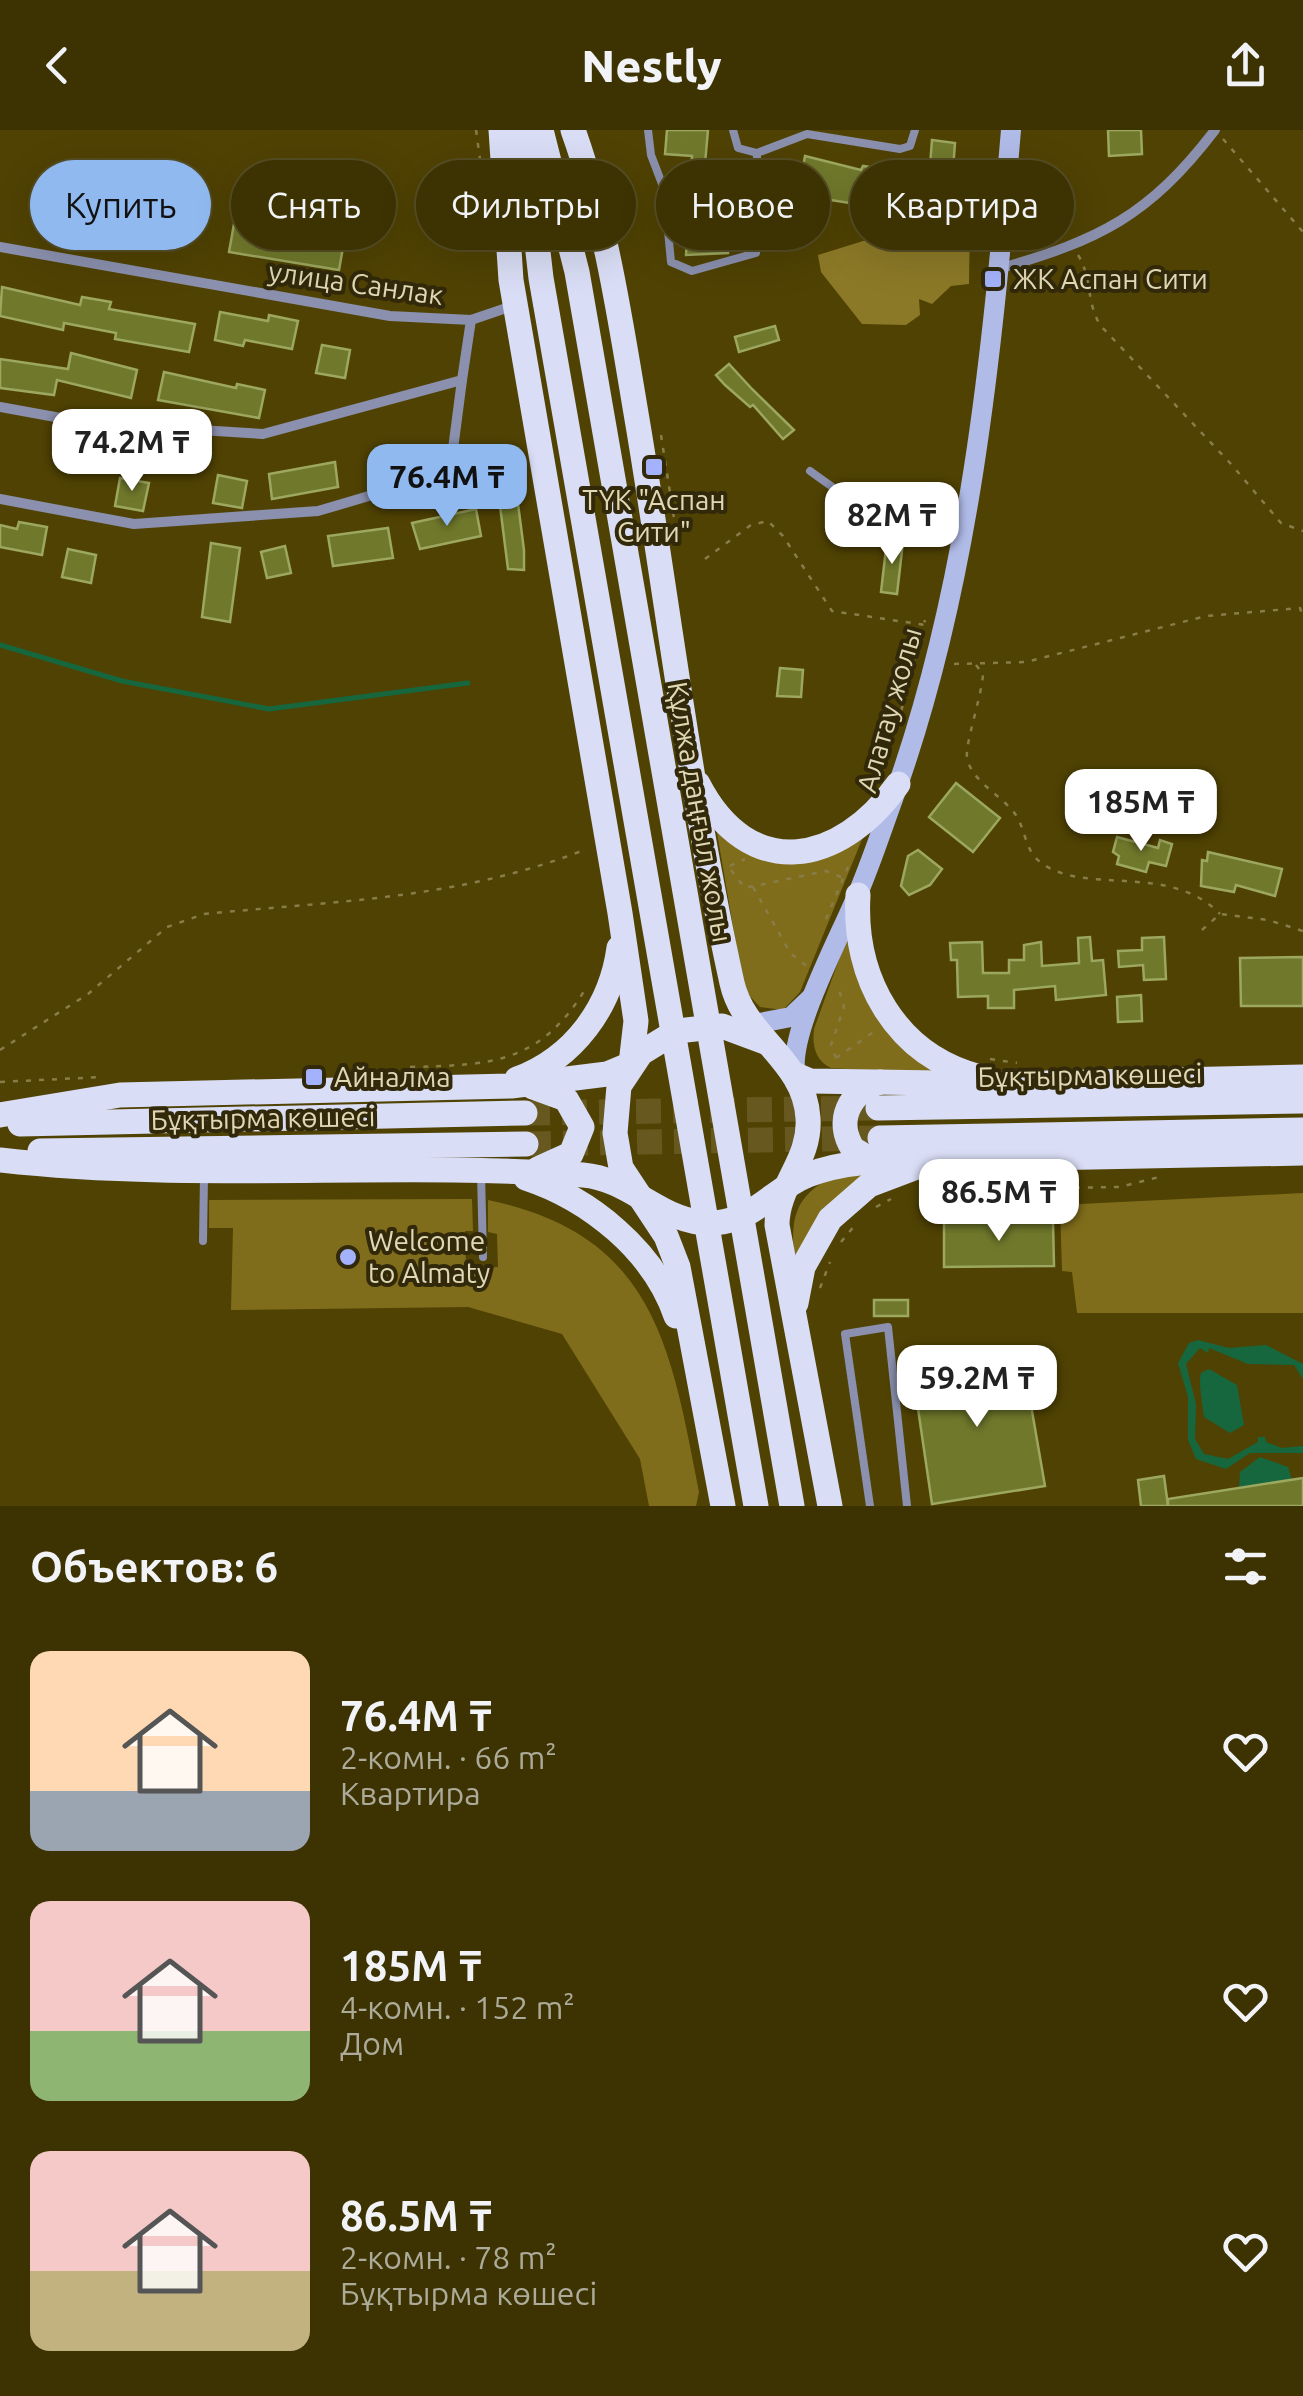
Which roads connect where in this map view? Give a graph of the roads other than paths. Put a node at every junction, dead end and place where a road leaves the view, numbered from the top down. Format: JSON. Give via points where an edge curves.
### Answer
{"nodes":[{"id":1,"x":501,"y":130,"type":"edge"},
{"id":2,"x":524,"y":130,"type":"edge"},
{"id":3,"x":541,"y":130,"type":"edge"},
{"id":4,"x":573,"y":130,"type":"edge"},
{"id":5,"x":648,"y":130,"type":"edge"},
{"id":6,"x":733,"y":130,"type":"edge"},
{"id":7,"x":915,"y":130,"type":"edge"},
{"id":8,"x":1011,"y":130,"type":"edge"},
{"id":9,"x":1215,"y":130,"type":"edge"},
{"id":10,"x":796,"y":134,"type":"edge"},
{"id":11,"x":757,"y":152,"type":"junction"},
{"id":12,"x":0,"y":247,"type":"edge"},
{"id":13,"x":997,"y":270,"type":"junction"},
{"id":14,"x":515,"y":305,"type":"junction"},
{"id":15,"x":471,"y":320,"type":"junction"},
{"id":16,"x":462,"y":380,"type":"junction"},
{"id":17,"x":0,"y":407,"type":"edge"},
{"id":18,"x":810,"y":471,"type":"dead end"},
{"id":19,"x":0,"y":499,"type":"edge"},
{"id":20,"x":960,"y":540,"type":"junction"},
{"id":21,"x":688,"y":762,"type":"junction"},
{"id":22,"x":898,"y":784,"type":"junction"},
{"id":23,"x":718,"y":862,"type":"junction"},
{"id":24,"x":850,"y":886,"type":"junction"},
{"id":25,"x":621,"y":920,"type":"junction"},
{"id":26,"x":812,"y":996,"type":"junction"},
{"id":27,"x":722,"y":1026,"type":"junction"},
{"id":28,"x":754,"y":1026,"type":"junction"},
{"id":29,"x":776,"y":1051,"type":"junction"},
{"id":30,"x":632,"y":1064,"type":"junction"},
{"id":31,"x":796,"y":1075,"type":"junction"},
{"id":32,"x":1303,"y":1077,"type":"edge"},
{"id":33,"x":1004,"y":1084,"type":"junction"},
{"id":34,"x":500,"y":1087,"type":"junction"},
{"id":35,"x":879,"y":1095,"type":"junction"},
{"id":36,"x":1303,"y":1101,"type":"edge"},
{"id":37,"x":525,"y":1113,"type":"tunnel mouth"},
{"id":38,"x":0,"y":1115,"type":"edge"},
{"id":39,"x":0,"y":1125,"type":"edge"},
{"id":40,"x":1303,"y":1130,"type":"edge"},
{"id":41,"x":526,"y":1144,"type":"tunnel mouth"},
{"id":42,"x":878,"y":1150,"type":"junction"},
{"id":43,"x":0,"y":1152,"type":"edge"},
{"id":44,"x":1303,"y":1153,"type":"edge"},
{"id":45,"x":0,"y":1160,"type":"edge"},
{"id":46,"x":934,"y":1160,"type":"junction"},
{"id":47,"x":497,"y":1169,"type":"junction"},
{"id":48,"x":204,"y":1171,"type":"junction"},
{"id":49,"x":787,"y":1186,"type":"junction"},
{"id":50,"x":638,"y":1192,"type":"junction"},
{"id":51,"x":203,"y":1241,"type":"dead end"},
{"id":52,"x":482,"y":1257,"type":"dead end"},
{"id":53,"x":793,"y":1318,"type":"junction"},
{"id":54,"x":694,"y":1372,"type":"junction"},
{"id":55,"x":816,"y":1434,"type":"junction"},
{"id":56,"x":714,"y":1456,"type":"junction"},
{"id":57,"x":723,"y":1506,"type":"edge"},
{"id":58,"x":756,"y":1506,"type":"edge"},
{"id":59,"x":792,"y":1506,"type":"edge"},
{"id":60,"x":830,"y":1506,"type":"edge"},
{"id":61,"x":870,"y":1506,"type":"edge"},
{"id":62,"x":907,"y":1506,"type":"edge"}],
"edges":[{"from":1,"to":14,"type":"main road"},
{"from":2,"to":58,"type":"main road","via":[[541,278]]},
{"from":3,"to":59,"type":"main road","name":"Құлжа даңғыл жолы","via":[[576,272]]},
{"from":4,"to":21,"type":"main road","via":[[609,256]]},
{"from":5,"to":11,"type":"lane","via":[[664,189],[671,262],[692,271],[756,254]]},
{"from":6,"to":11,"type":"lane","via":[[738,148]]},
{"from":7,"to":10,"type":"lane","via":[[910,146],[900,150]]},
{"from":8,"to":13,"type":"main road","name":"Алатау жолы"},
{"from":9,"to":13,"type":"street","via":[[1171,184],[1073,248]]},
{"from":10,"to":11,"type":"lane"},
{"from":12,"to":15,"type":"street","name":"улица Санлак","via":[[390,316]]},
{"from":13,"to":20,"type":"main road","name":"Алатау жолы"},
{"from":14,"to":15,"type":"street"},
{"from":14,"to":25,"type":"main road"},
{"from":15,"to":16,"type":"street"},
{"from":16,"to":17,"type":"street","via":[[263,434],[88,423]]},
{"from":16,"to":19,"type":"street","via":[[450,472],[318,510],[134,524]]},
{"from":18,"to":20,"type":"lane","via":[[892,529]]},
{"from":20,"to":22,"type":"main road","name":"Алатау жолы"},
{"from":21,"to":22,"type":"main road","via":[[726,825],[782,854],[813,851],[848,835]]},
{"from":21,"to":23,"type":"main road"},
{"from":22,"to":24,"type":"main road","name":"Алатау жолы"},
{"from":23,"to":25,"type":"main road","via":[[707,943],[688,969],[669,975],[651,970],[636,956]]},
{"from":23,"to":28,"type":"main road","via":[[734,989]]},
{"from":24,"to":26,"type":"main road","name":"Алатау жолы"},
{"from":24,"to":33,"type":"main road","via":[[863,968],[891,1019],[932,1056]]},
{"from":25,"to":30,"type":"main road","via":[[636,1021]]},
{"from":25,"to":34,"type":"main road","via":[[616,969],[587,1029],[534,1072]]},
{"from":26,"to":28,"type":"main road","via":[[790,1017]]},
{"from":26,"to":31,"type":"main road","name":"Алатау жолы"},
{"from":27,"to":28,"type":"main road"},
{"from":27,"to":29,"type":"main road"},
{"from":27,"to":30,"type":"main road","via":[[663,1036]]},
{"from":28,"to":29,"type":"main road"},
{"from":29,"to":31,"type":"main road"},
{"from":30,"to":34,"type":"main road","via":[[607,1074]]},
{"from":30,"to":50,"type":"main road","via":[[616,1096],[615,1134],[621,1168]]},
{"from":31,"to":35,"type":"main road"},
{"from":31,"to":49,"type":"main road","via":[[808,1133]]},
{"from":32,"to":33,"type":"main road"},
{"from":33,"to":35,"type":"main road"},
{"from":34,"to":38,"type":"main road","via":[[120,1096]]},
{"from":34,"to":47,"type":"main road","via":[[558,1093],[582,1127],[578,1145],[548,1168]]},
{"from":35,"to":36,"type":"main road","name":"Бұқтырма көшесі"},
{"from":35,"to":42,"type":"main road","via":[[854,1098],[844,1125],[853,1149]]},
{"from":37,"to":39,"type":"main road","name":"Бұқтырма көшесі"},
{"from":40,"to":42,"type":"main road"},
{"from":41,"to":43,"type":"main road","name":"Бұқтырма көшесі"},
{"from":42,"to":46,"type":"main road"},
{"from":42,"to":49,"type":"main road"},
{"from":44,"to":46,"type":"main road"},
{"from":45,"to":48,"type":"main road","via":[[117,1172]]},
{"from":46,"to":53,"type":"main road","via":[[869,1185],[830,1219],[804,1267]]},
{"from":47,"to":48,"type":"main road"},
{"from":47,"to":50,"type":"main road","via":[[594,1176]]},
{"from":47,"to":52,"type":"lane"},
{"from":47,"to":54,"type":"main road","via":[[578,1203],[634,1249],[668,1296]]},
{"from":48,"to":51,"type":"lane"},
{"from":49,"to":50,"type":"main road","via":[[753,1213],[711,1223],[669,1215]]},
{"from":49,"to":53,"type":"main road","via":[[778,1225]]},
{"from":50,"to":54,"type":"main road","via":[[678,1267]]},
{"from":53,"to":55,"type":"main road"},
{"from":54,"to":56,"type":"main road"},
{"from":55,"to":56,"type":"main road","via":[[785,1378],[748,1370],[720,1398]]},
{"from":55,"to":60,"type":"main road"},
{"from":56,"to":57,"type":"main road"},
{"from":61,"to":62,"type":"lane","via":[[845,1334],[888,1327]]}]}
